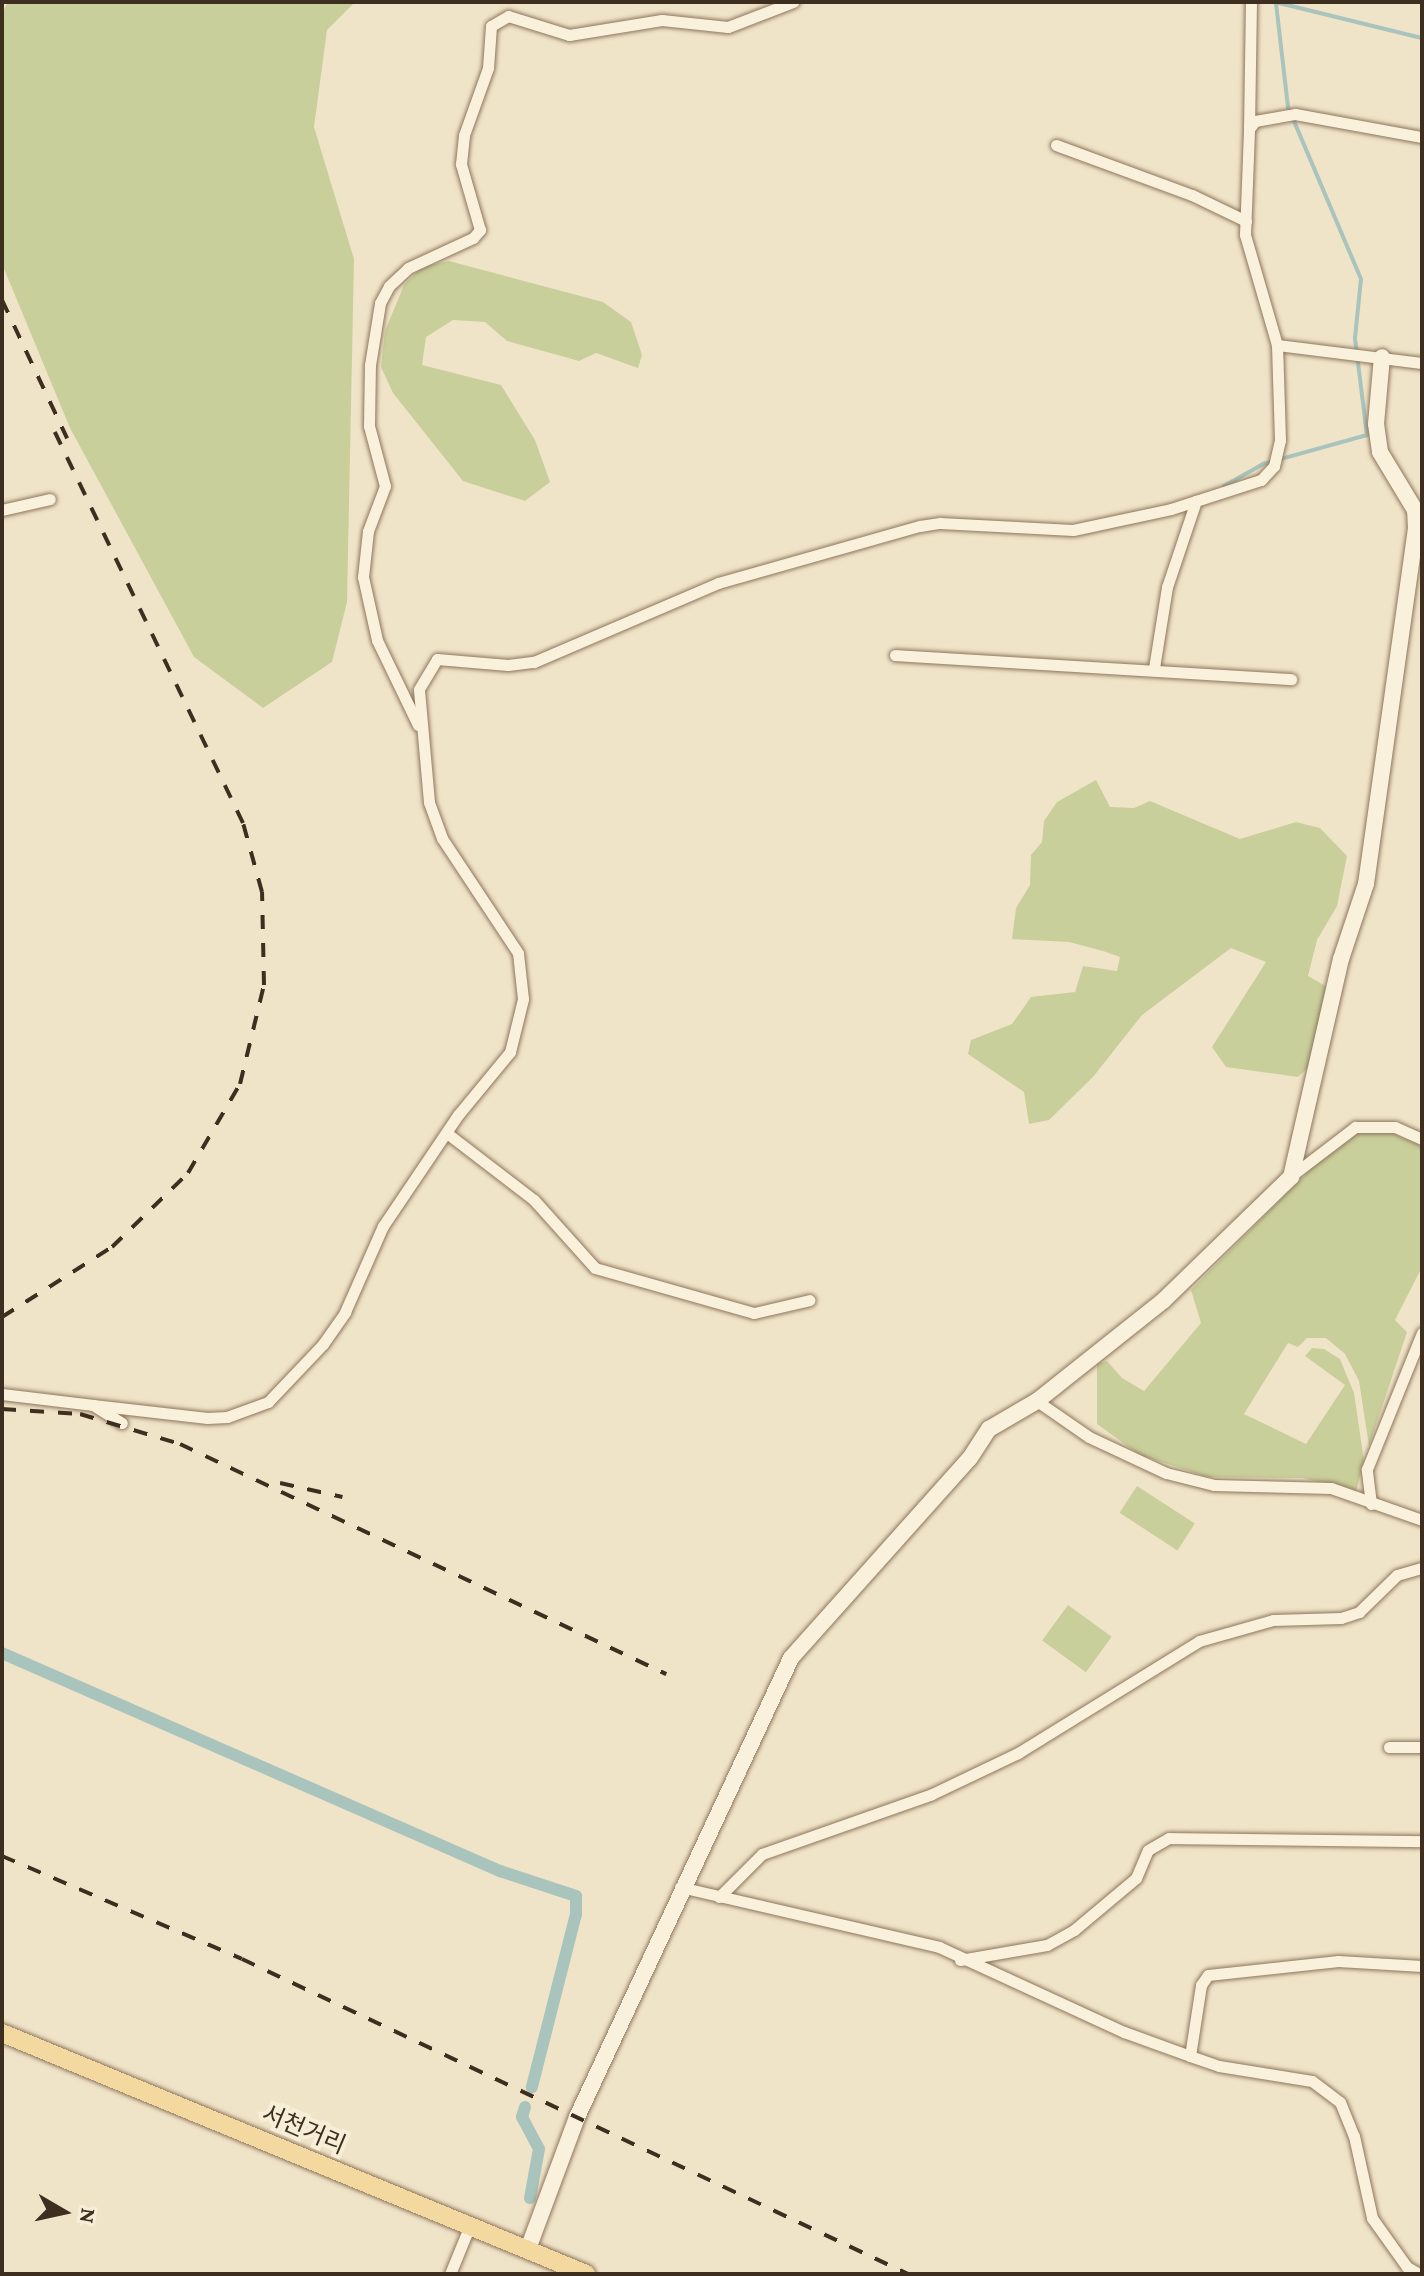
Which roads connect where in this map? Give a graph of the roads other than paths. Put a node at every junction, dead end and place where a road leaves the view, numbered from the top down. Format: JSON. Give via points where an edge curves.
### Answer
{"nodes":[{"id":1,"x":793,"y":2,"type":"edge"},
{"id":2,"x":1251,"y":2,"type":"edge"},
{"id":3,"x":1249,"y":129,"type":"junction"},
{"id":4,"x":1422,"y":137,"type":"edge"},
{"id":5,"x":1056,"y":145,"type":"dead end"},
{"id":6,"x":1246,"y":221,"type":"junction"},
{"id":7,"x":1277,"y":345,"type":"junction"},
{"id":8,"x":1382,"y":357,"type":"junction"},
{"id":9,"x":1422,"y":363,"type":"edge"},
{"id":10,"x":50,"y":499,"type":"dead end"},
{"id":11,"x":1196,"y":501,"type":"junction"},
{"id":12,"x":2,"y":510,"type":"edge"},
{"id":13,"x":895,"y":655,"type":"dead end"},
{"id":14,"x":1154,"y":668,"type":"junction"},
{"id":15,"x":1291,"y":679,"type":"dead end"},
{"id":16,"x":421,"y":733,"type":"junction"},
{"id":17,"x":448,"y":1134,"type":"junction"},
{"id":18,"x":1422,"y":1139,"type":"edge"},
{"id":19,"x":1291,"y":1177,"type":"junction"},
{"id":20,"x":810,"y":1300,"type":"dead end"},
{"id":21,"x":1422,"y":1333,"type":"edge"},
{"id":22,"x":2,"y":1394,"type":"edge"},
{"id":23,"x":1037,"y":1401,"type":"junction"},
{"id":24,"x":93,"y":1405,"type":"junction"},
{"id":25,"x":122,"y":1423,"type":"dead end"},
{"id":26,"x":1371,"y":1504,"type":"junction"},
{"id":27,"x":1422,"y":1520,"type":"edge"},
{"id":28,"x":1422,"y":1568,"type":"edge"},
{"id":29,"x":1389,"y":1747,"type":"dead end"},
{"id":30,"x":1422,"y":1747,"type":"edge"},
{"id":31,"x":1422,"y":1841,"type":"edge"},
{"id":32,"x":680,"y":1887,"type":"junction"},
{"id":33,"x":719,"y":1897,"type":"junction"},
{"id":34,"x":960,"y":1960,"type":"junction"},
{"id":35,"x":1422,"y":1966,"type":"edge"},
{"id":36,"x":2,"y":2033,"type":"edge"},
{"id":37,"x":1190,"y":2056,"type":"junction"},
{"id":38,"x":470,"y":2225,"type":"junction"},
{"id":39,"x":528,"y":2249,"type":"junction"},
{"id":40,"x":450,"y":2274,"type":"edge"},
{"id":41,"x":586,"y":2274,"type":"edge"},
{"id":42,"x":1419,"y":2274,"type":"edge"}],
"edges":[{"from":1,"to":16,"type":"street","via":[[728,27],[662,20],[569,35],[508,16],[491,26],[488,68],[464,135],[461,164],[480,230],[408,268],[389,286],[380,303],[370,365],[369,426],[385,486],[366,541],[363,577],[377,640]]},
{"from":2,"to":3,"type":"street"},
{"from":3,"to":4,"type":"street","via":[[1255,121],[1291,114]]},
{"from":3,"to":6,"type":"street"},
{"from":5,"to":6,"type":"street","via":[[1192,195]]},
{"from":6,"to":7,"type":"street","via":[[1250,258]]},
{"from":7,"to":8,"type":"street"},
{"from":7,"to":11,"type":"street","via":[[1276,459],[1261,480]]},
{"from":8,"to":9,"type":"street"},
{"from":8,"to":19,"type":"street","via":[[1376,424],[1380,452],[1415,510],[1416,528],[1366,884],[1341,959]]},
{"from":10,"to":12,"type":"street"},
{"from":11,"to":14,"type":"street","via":[[1167,587]]},
{"from":11,"to":16,"type":"street","via":[[1073,530],[920,526],[718,583],[534,662],[437,659],[419,689]]},
{"from":13,"to":14,"type":"street"},
{"from":14,"to":15,"type":"street"},
{"from":16,"to":17,"type":"street","via":[[429,802],[442,838],[506,929],[522,974],[519,1028],[510,1052]]},
{"from":17,"to":20,"type":"street","via":[[534,1200],[595,1268],[754,1313]]},
{"from":17,"to":24,"type":"street","via":[[383,1226],[345,1312],[293,1380],[268,1402],[227,1417],[207,1418]]},
{"from":18,"to":19,"type":"street","via":[[1395,1127],[1355,1127]]},
{"from":19,"to":23,"type":"street","via":[[1164,1300]]},
{"from":21,"to":26,"type":"street","via":[[1367,1469]]},
{"from":22,"to":24,"type":"street"},
{"from":23,"to":26,"type":"street","via":[[1089,1437],[1166,1473],[1214,1485],[1331,1488]]},
{"from":23,"to":32,"type":"street","via":[[989,1429],[970,1458],[791,1658]]},
{"from":24,"to":25,"type":"street"},
{"from":26,"to":27,"type":"street"},
{"from":28,"to":33,"type":"street","via":[[1397,1575],[1359,1612],[1341,1618],[1273,1620],[1199,1641],[1018,1753],[932,1794],[762,1854]]},
{"from":29,"to":30,"type":"street"},
{"from":31,"to":34,"type":"street","via":[[1169,1838],[1148,1850],[1136,1878],[1074,1930],[1047,1945]]},
{"from":32,"to":33,"type":"street"},
{"from":32,"to":39,"type":"street","via":[[573,2124]]},
{"from":33,"to":34,"type":"street","via":[[880,1929],[939,1947]]},
{"from":34,"to":37,"type":"street"},
{"from":35,"to":37,"type":"street","via":[[1338,1961],[1208,1975],[1201,1985]]},
{"from":36,"to":38,"type":"main road","name":"서천거리"},
{"from":37,"to":42,"type":"street","via":[[1312,2081],[1340,2102],[1354,2136],[1372,2218],[1407,2267]]},
{"from":38,"to":39,"type":"main road","name":"서천거리"},
{"from":38,"to":40,"type":"street"},
{"from":39,"to":41,"type":"main road","name":"서천거리"}]}
